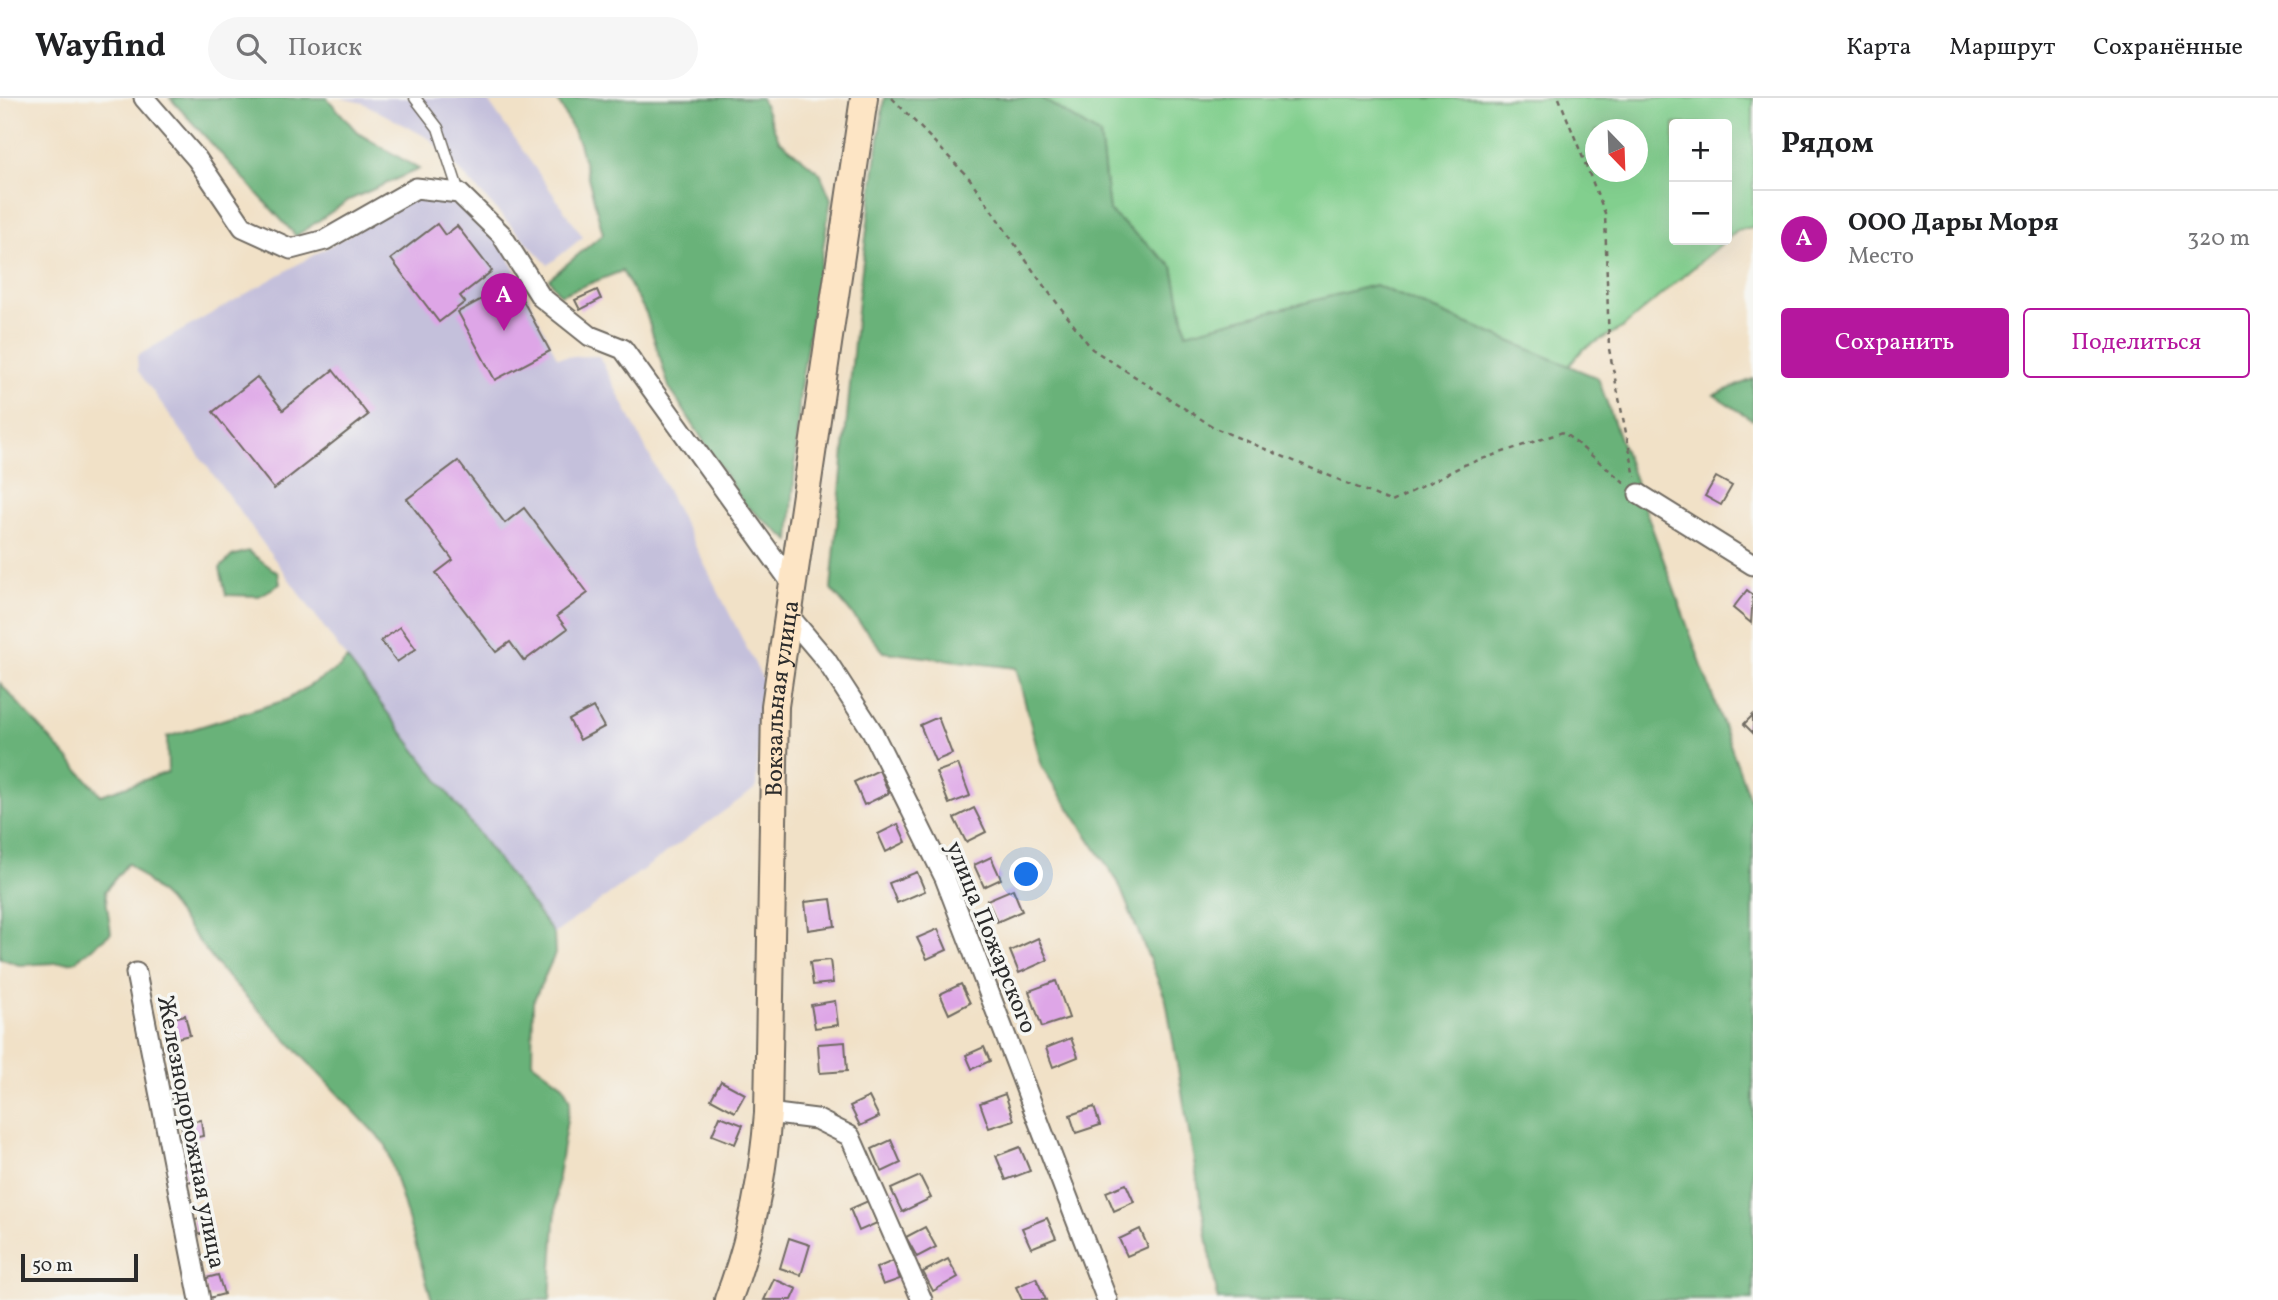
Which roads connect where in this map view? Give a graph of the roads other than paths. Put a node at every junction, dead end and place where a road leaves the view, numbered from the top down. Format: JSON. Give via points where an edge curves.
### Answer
{"nodes":[{"id":1,"x":144,"y":98,"type":"edge"},
{"id":2,"x":415,"y":98,"type":"edge"},
{"id":3,"x":864,"y":98,"type":"edge"},
{"id":4,"x":459,"y":193,"type":"junction"},
{"id":5,"x":1639,"y":494,"type":"road end"},
{"id":6,"x":1753,"y":565,"type":"edge"},
{"id":7,"x":793,"y":585,"type":"junction"},
{"id":8,"x":788,"y":615,"type":"junction"},
{"id":9,"x":136,"y":973,"type":"dead end"},
{"id":10,"x":768,"y":1113,"type":"junction"},
{"id":11,"x":200,"y":1300,"type":"edge"},
{"id":12,"x":728,"y":1300,"type":"edge"},
{"id":13,"x":922,"y":1300,"type":"edge"},
{"id":14,"x":1107,"y":1300,"type":"edge"}],
"edges":[{"from":1,"to":4,"type":"street","via":[[197,159],[243,227],[291,249],[325,240],[416,188]]},
{"from":2,"to":4,"type":"lane","via":[[438,128]]},
{"from":3,"to":7,"type":"street","name":"Вокзальная улица"},
{"from":4,"to":7,"type":"street","via":[[502,234],[541,298],[590,336],[623,349]]},
{"from":5,"to":6,"type":"street"},
{"from":7,"to":8,"type":"street","name":"Вокзальная улица"},
{"from":8,"to":10,"type":"street","name":"Вокзальная улица","via":[[775,706]]},
{"from":8,"to":14,"type":"street","name":"улица Пожарского","via":[[826,660],[872,731],[945,878]]},
{"from":9,"to":11,"type":"street","name":"Железнодорожная улица"},
{"from":10,"to":12,"type":"street","name":"Вокзальная улица","via":[[764,1158],[740,1270]]},
{"from":10,"to":13,"type":"street","via":[[816,1119],[850,1136]]}]}
